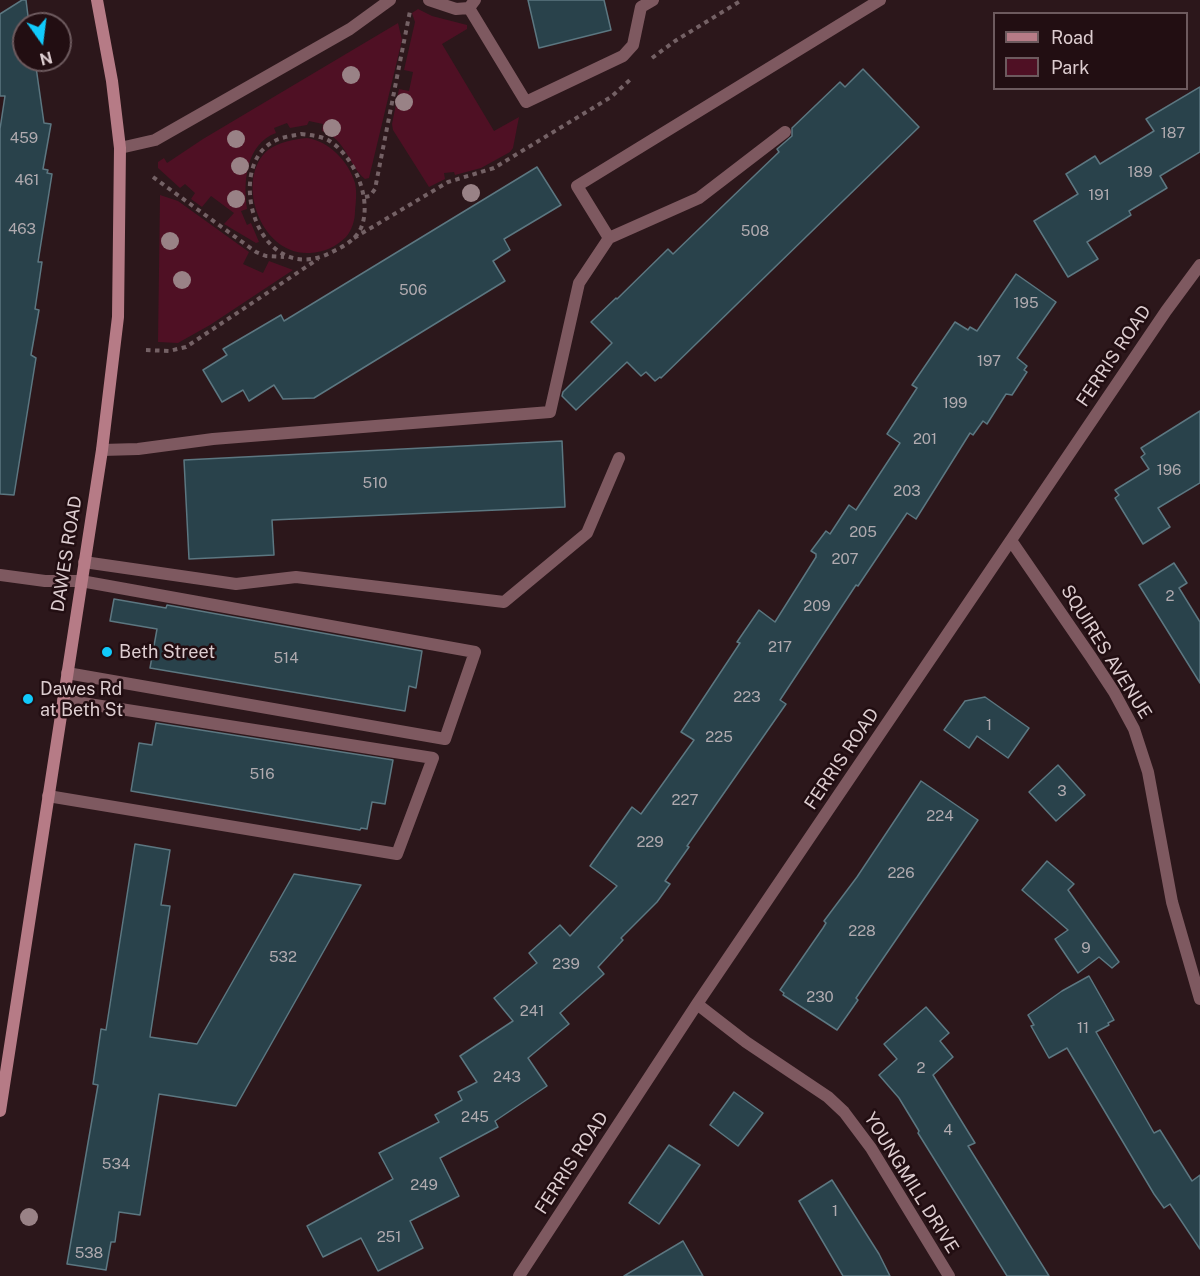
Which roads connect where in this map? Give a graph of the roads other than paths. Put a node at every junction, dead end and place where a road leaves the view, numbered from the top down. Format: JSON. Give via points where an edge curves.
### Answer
{"nodes":[{"id":1,"x":97,"y":0,"type":"edge"},
{"id":2,"x":389,"y":0,"type":"edge"},
{"id":3,"x":429,"y":0,"type":"edge"},
{"id":4,"x":653,"y":0,"type":"edge"},
{"id":5,"x":880,"y":0,"type":"edge"},
{"id":6,"x":472,"y":4,"type":"edge"},
{"id":7,"x":785,"y":132,"type":"dead end"},
{"id":8,"x":120,"y":148,"type":"junction"},
{"id":9,"x":609,"y":238,"type":"junction"},
{"id":10,"x":1200,"y":265,"type":"edge"},
{"id":11,"x":102,"y":450,"type":"junction"},
{"id":12,"x":620,"y":458,"type":"dead end"},
{"id":13,"x":1012,"y":542,"type":"junction"},
{"id":14,"x":84,"y":562,"type":"junction"},
{"id":15,"x":0,"y":575,"type":"edge"},
{"id":16,"x":81,"y":581,"type":"junction"},
{"id":17,"x":67,"y":673,"type":"junction"},
{"id":18,"x":63,"y":700,"type":"junction"},
{"id":19,"x":48,"y":796,"type":"junction"},
{"id":20,"x":1200,"y":999,"type":"edge"},
{"id":21,"x":697,"y":1004,"type":"junction"},
{"id":22,"x":0,"y":1111,"type":"edge"},
{"id":23,"x":519,"y":1276,"type":"edge"},
{"id":24,"x":949,"y":1276,"type":"edge"}],
"edges":[{"from":1,"to":8,"type":"street","name":"DAWES ROAD"},
{"from":2,"to":8,"type":"street","via":[[350,29],[154,140]]},
{"from":3,"to":6,"type":"street","via":[[456,9]]},
{"from":4,"to":6,"type":"street","via":[[641,7],[633,45],[623,56],[526,102]]},
{"from":5,"to":9,"type":"street","via":[[577,186]]},
{"from":7,"to":9,"type":"street","via":[[699,198]]},
{"from":8,"to":11,"type":"street","name":"DAWES ROAD","via":[[118,317]]},
{"from":9,"to":11,"type":"street","via":[[579,283],[550,412]]},
{"from":10,"to":13,"type":"street","name":"FERRIS ROAD"},
{"from":11,"to":14,"type":"street","name":"DAWES ROAD"},
{"from":12,"to":14,"type":"street","via":[[587,533],[504,602],[296,577],[236,584]]},
{"from":13,"to":20,"type":"street","name":"SQUIRES AVENUE","via":[[1114,692],[1134,729],[1148,772],[1172,902]]},
{"from":13,"to":21,"type":"street","name":"FERRIS ROAD"},
{"from":14,"to":16,"type":"street","name":"DAWES ROAD"},
{"from":15,"to":16,"type":"street"},
{"from":16,"to":17,"type":"street","name":"DAWES ROAD"},
{"from":16,"to":17,"type":"street","via":[[475,652],[445,739]]},
{"from":17,"to":18,"type":"street","name":"DAWES ROAD"},
{"from":18,"to":19,"type":"street","name":"DAWES ROAD"},
{"from":18,"to":19,"type":"street","via":[[433,758],[397,854]]},
{"from":19,"to":22,"type":"street","name":"DAWES ROAD"},
{"from":21,"to":23,"type":"street","name":"FERRIS ROAD"},
{"from":21,"to":24,"type":"street","name":"YOUNGMILL DRIVE","via":[[844,1112],[871,1148]]}]}
